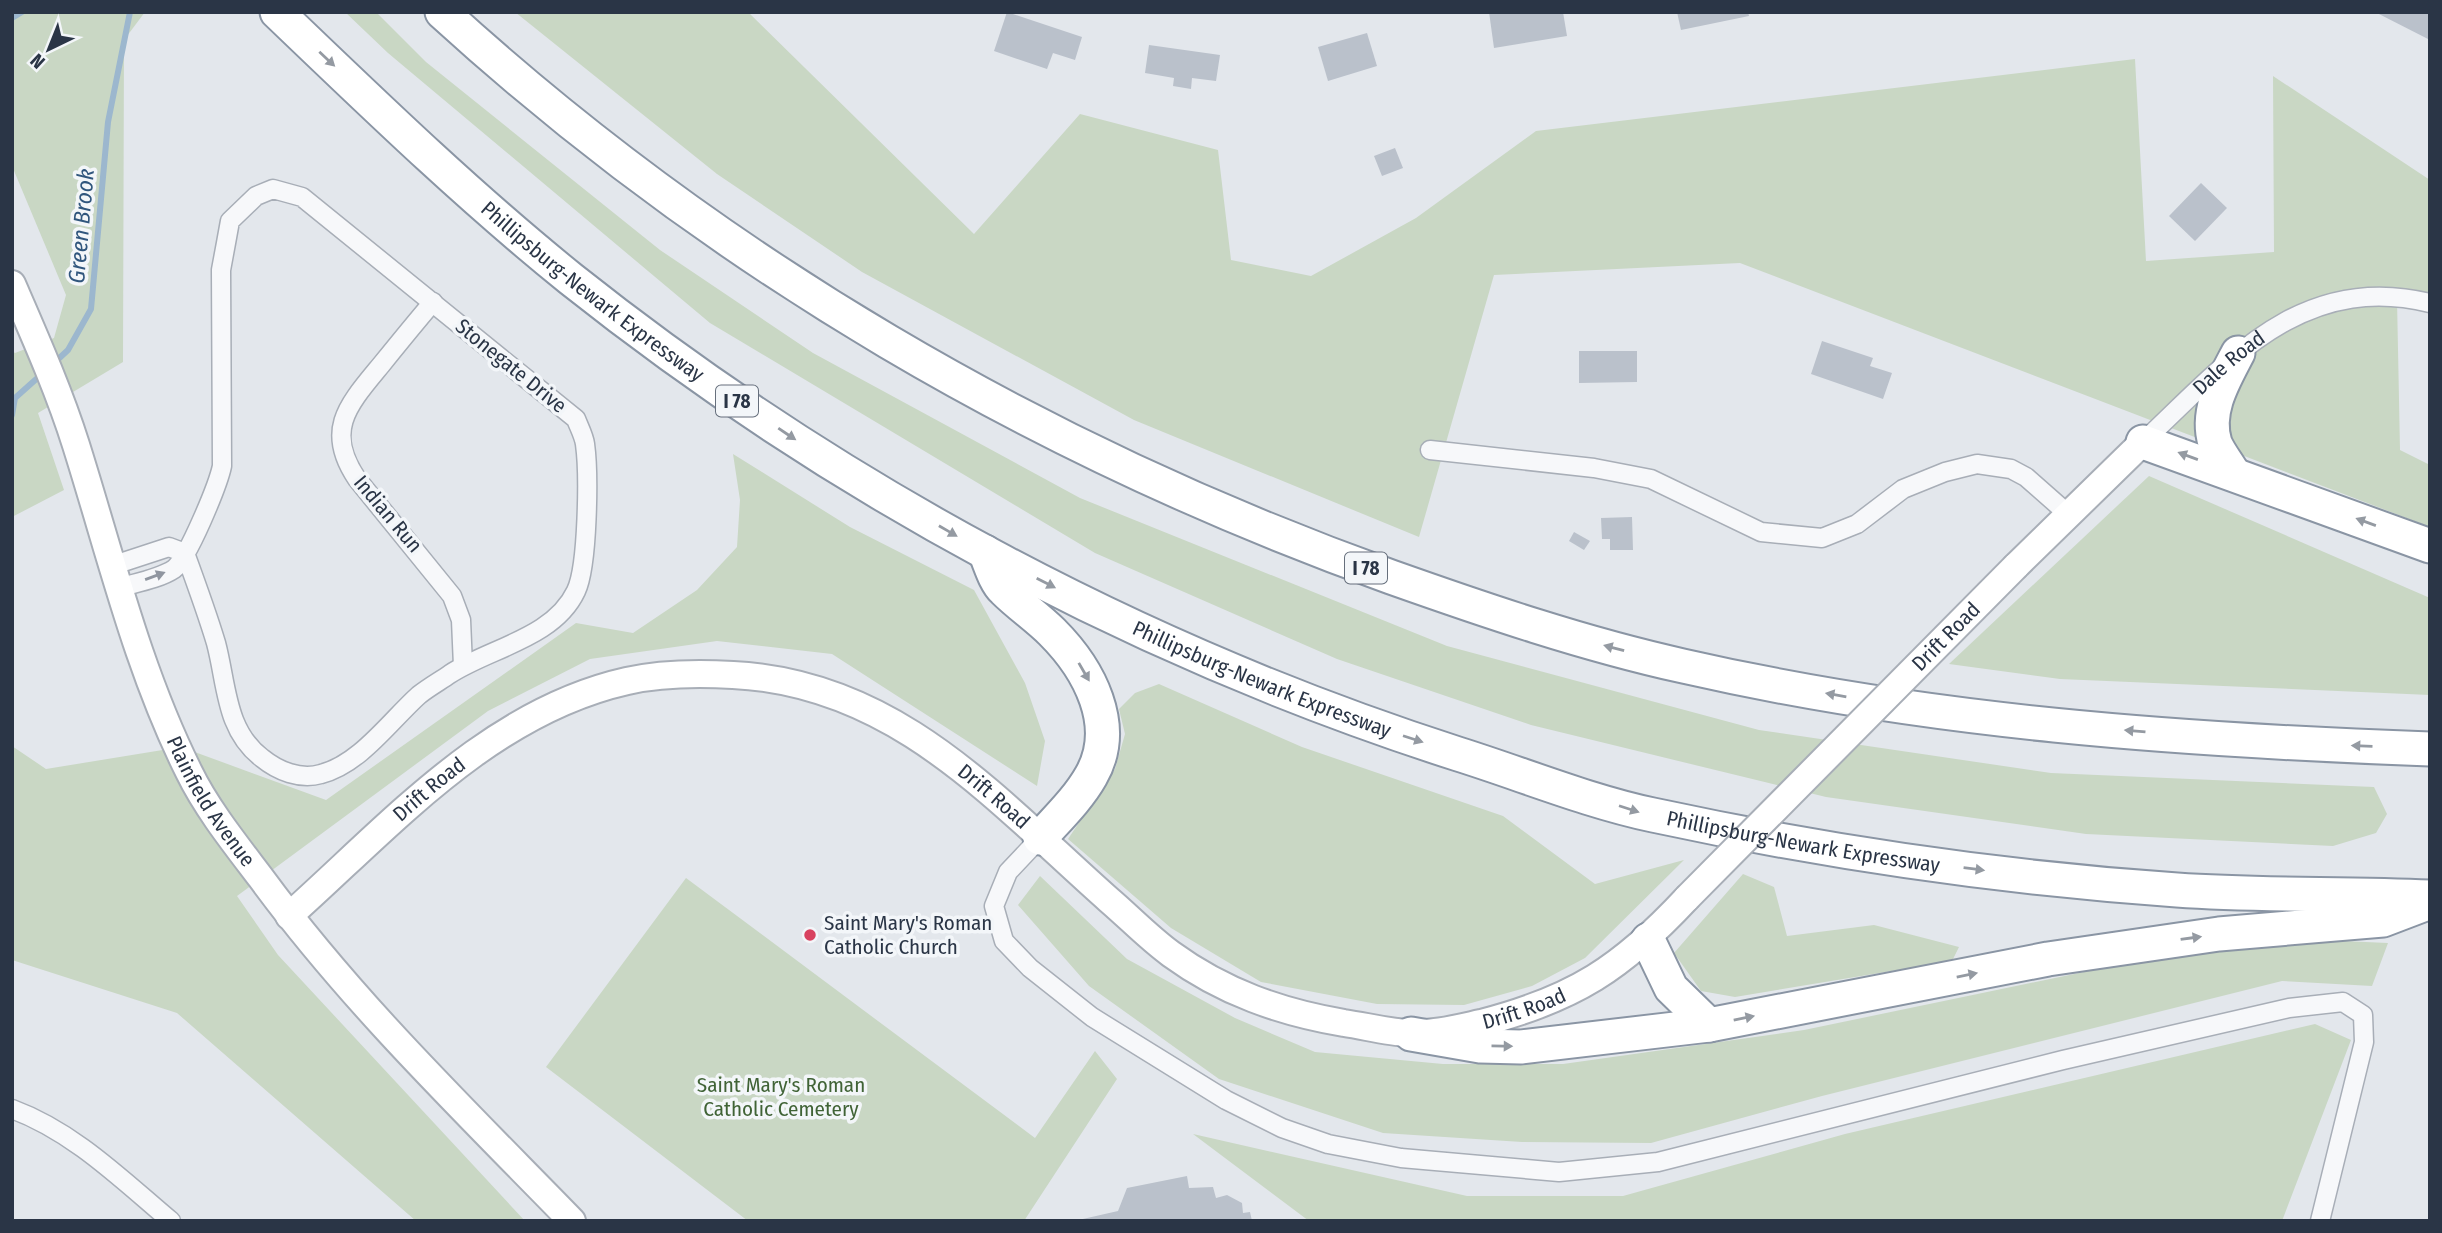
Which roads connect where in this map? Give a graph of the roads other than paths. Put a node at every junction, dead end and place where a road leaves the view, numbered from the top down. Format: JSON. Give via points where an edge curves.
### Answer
{"nodes":[{"id":1,"x":277,"y":12,"type":"edge"},
{"id":2,"x":442,"y":12,"type":"edge"},
{"id":3,"x":12,"y":284,"type":"edge"},
{"id":4,"x":433,"y":302,"type":"junction"},
{"id":5,"x":2430,"y":303,"type":"edge"},
{"id":6,"x":2238,"y":352,"type":"junction"},
{"id":7,"x":2143,"y":442,"type":"junction"},
{"id":8,"x":1430,"y":450,"type":"dead end"},
{"id":9,"x":2233,"y":472,"type":"junction"},
{"id":10,"x":2068,"y":514,"type":"junction"},
{"id":11,"x":2430,"y":546,"type":"edge"},
{"id":12,"x":985,"y":552,"type":"junction"},
{"id":13,"x":185,"y":553,"type":"junction"},
{"id":14,"x":114,"y":577,"type":"junction"},
{"id":15,"x":463,"y":666,"type":"junction"},
{"id":16,"x":2430,"y":748,"type":"edge"},
{"id":17,"x":1040,"y":838,"type":"junction"},
{"id":18,"x":2430,"y":900,"type":"edge"},
{"id":19,"x":289,"y":916,"type":"junction"},
{"id":20,"x":1648,"y":940,"type":"junction"},
{"id":21,"x":1709,"y":1025,"type":"junction"},
{"id":22,"x":1411,"y":1034,"type":"junction"},
{"id":23,"x":12,"y":1109,"type":"edge"},
{"id":24,"x":171,"y":1221,"type":"edge"},
{"id":25,"x":572,"y":1221,"type":"edge"},
{"id":26,"x":2320,"y":1221,"type":"edge"}],
"edges":[{"from":1,"to":12,"type":"highway","name":"Phillipsburg-Newark Expressway","number":"I 78","one_way":true,"via":[[498,218],[628,322],[799,442]]},
{"from":16,"to":2,"type":"highway","number":"I 78","one_way":true,"via":[[2274,742],[1939,713],[1679,666],[1466,603],[1355,564],[1192,498],[1013,414],[914,358],[704,223],[534,91]]},
{"from":3,"to":14,"type":"main road","name":"Plainfield Avenue","via":[[76,443]]},
{"from":4,"to":13,"type":"street","name":"Stonegate Drive","via":[[290,191],[273,189],[256,196],[230,221],[222,270],[222,467],[216,491]]},
{"from":4,"to":15,"type":"street","name":"Indian Run","via":[[351,402],[341,438],[347,464],[452,596],[461,620]]},
{"from":4,"to":15,"type":"street","name":"Stonegate Drive","via":[[576,419],[585,441],[582,570],[576,591],[551,622]]},
{"from":5,"to":6,"type":"street","name":"Dale Road","via":[[2400,296],[2369,296],[2318,306],[2287,318]]},
{"from":6,"to":7,"type":"street","name":"Dale Road"},
{"from":6,"to":9,"type":"highway","via":[[2213,411],[2215,443]]},
{"from":9,"to":7,"type":"highway","one_way":true},
{"from":7,"to":10,"type":"main road","name":"Dale Road"},
{"from":8,"to":10,"type":"street","via":[[1651,479],[1761,533],[1822,538],[1857,524],[1903,489],[1977,464],[2011,469]]},
{"from":11,"to":9,"type":"highway","one_way":true},
{"from":10,"to":20,"type":"main road","name":"Drift Road","bridge":true},
{"from":12,"to":17,"type":"highway","one_way":true,"via":[[1002,589],[1028,608],[1076,659],[1099,707],[1102,735],[1097,764]]},
{"from":12,"to":18,"type":"highway","name":"Phillipsburg-Newark Expressway","number":"I 78","one_way":true,"via":[[1247,677],[1391,732],[1646,814],[1859,854],[2101,884]]},
{"from":14,"to":13,"type":"street","name":"Stonegate Drive","one_way":true,"via":[[175,568]]},
{"from":13,"to":14,"type":"street","via":[[169,547]]},
{"from":13,"to":15,"type":"street","name":"Stonegate Drive","via":[[220,660],[228,707],[239,731],[260,757],[291,774],[320,775],[336,768],[421,693]]},
{"from":14,"to":19,"type":"main road","name":"Plainfield Avenue","via":[[158,709],[190,776]]},
{"from":17,"to":19,"type":"main road","name":"Drift Road","via":[[958,766],[902,724],[868,708],[792,682],[758,676],[664,676],[626,681],[541,710],[497,736]]},
{"from":17,"to":22,"type":"main road","name":"Drift Road","via":[[1169,953],[1221,986],[1271,1007]]},
{"from":17,"to":26,"type":"street","via":[[1008,872],[995,906],[1004,940],[1030,968],[1093,1017],[1226,1100],[1282,1128],[1328,1144],[1401,1158],[1559,1172],[1658,1162],[2063,1060],[2289,1008],[2343,1002],[2362,1015],[2364,1042]]},
{"from":21,"to":18,"type":"highway","one_way":true,"via":[[2048,959],[2219,934],[2383,920]]},
{"from":19,"to":25,"type":"main road","name":"Plainfield Avenue","via":[[397,1041]]},
{"from":20,"to":21,"type":"highway","via":[[1671,988]]},
{"from":20,"to":22,"type":"main road","name":"Drift Road","via":[[1605,973],[1558,999],[1453,1030]]},
{"from":22,"to":21,"type":"highway","one_way":true,"via":[[1480,1046],[1521,1046]]},
{"from":23,"to":24,"type":"street","via":[[78,1144]]}]}
